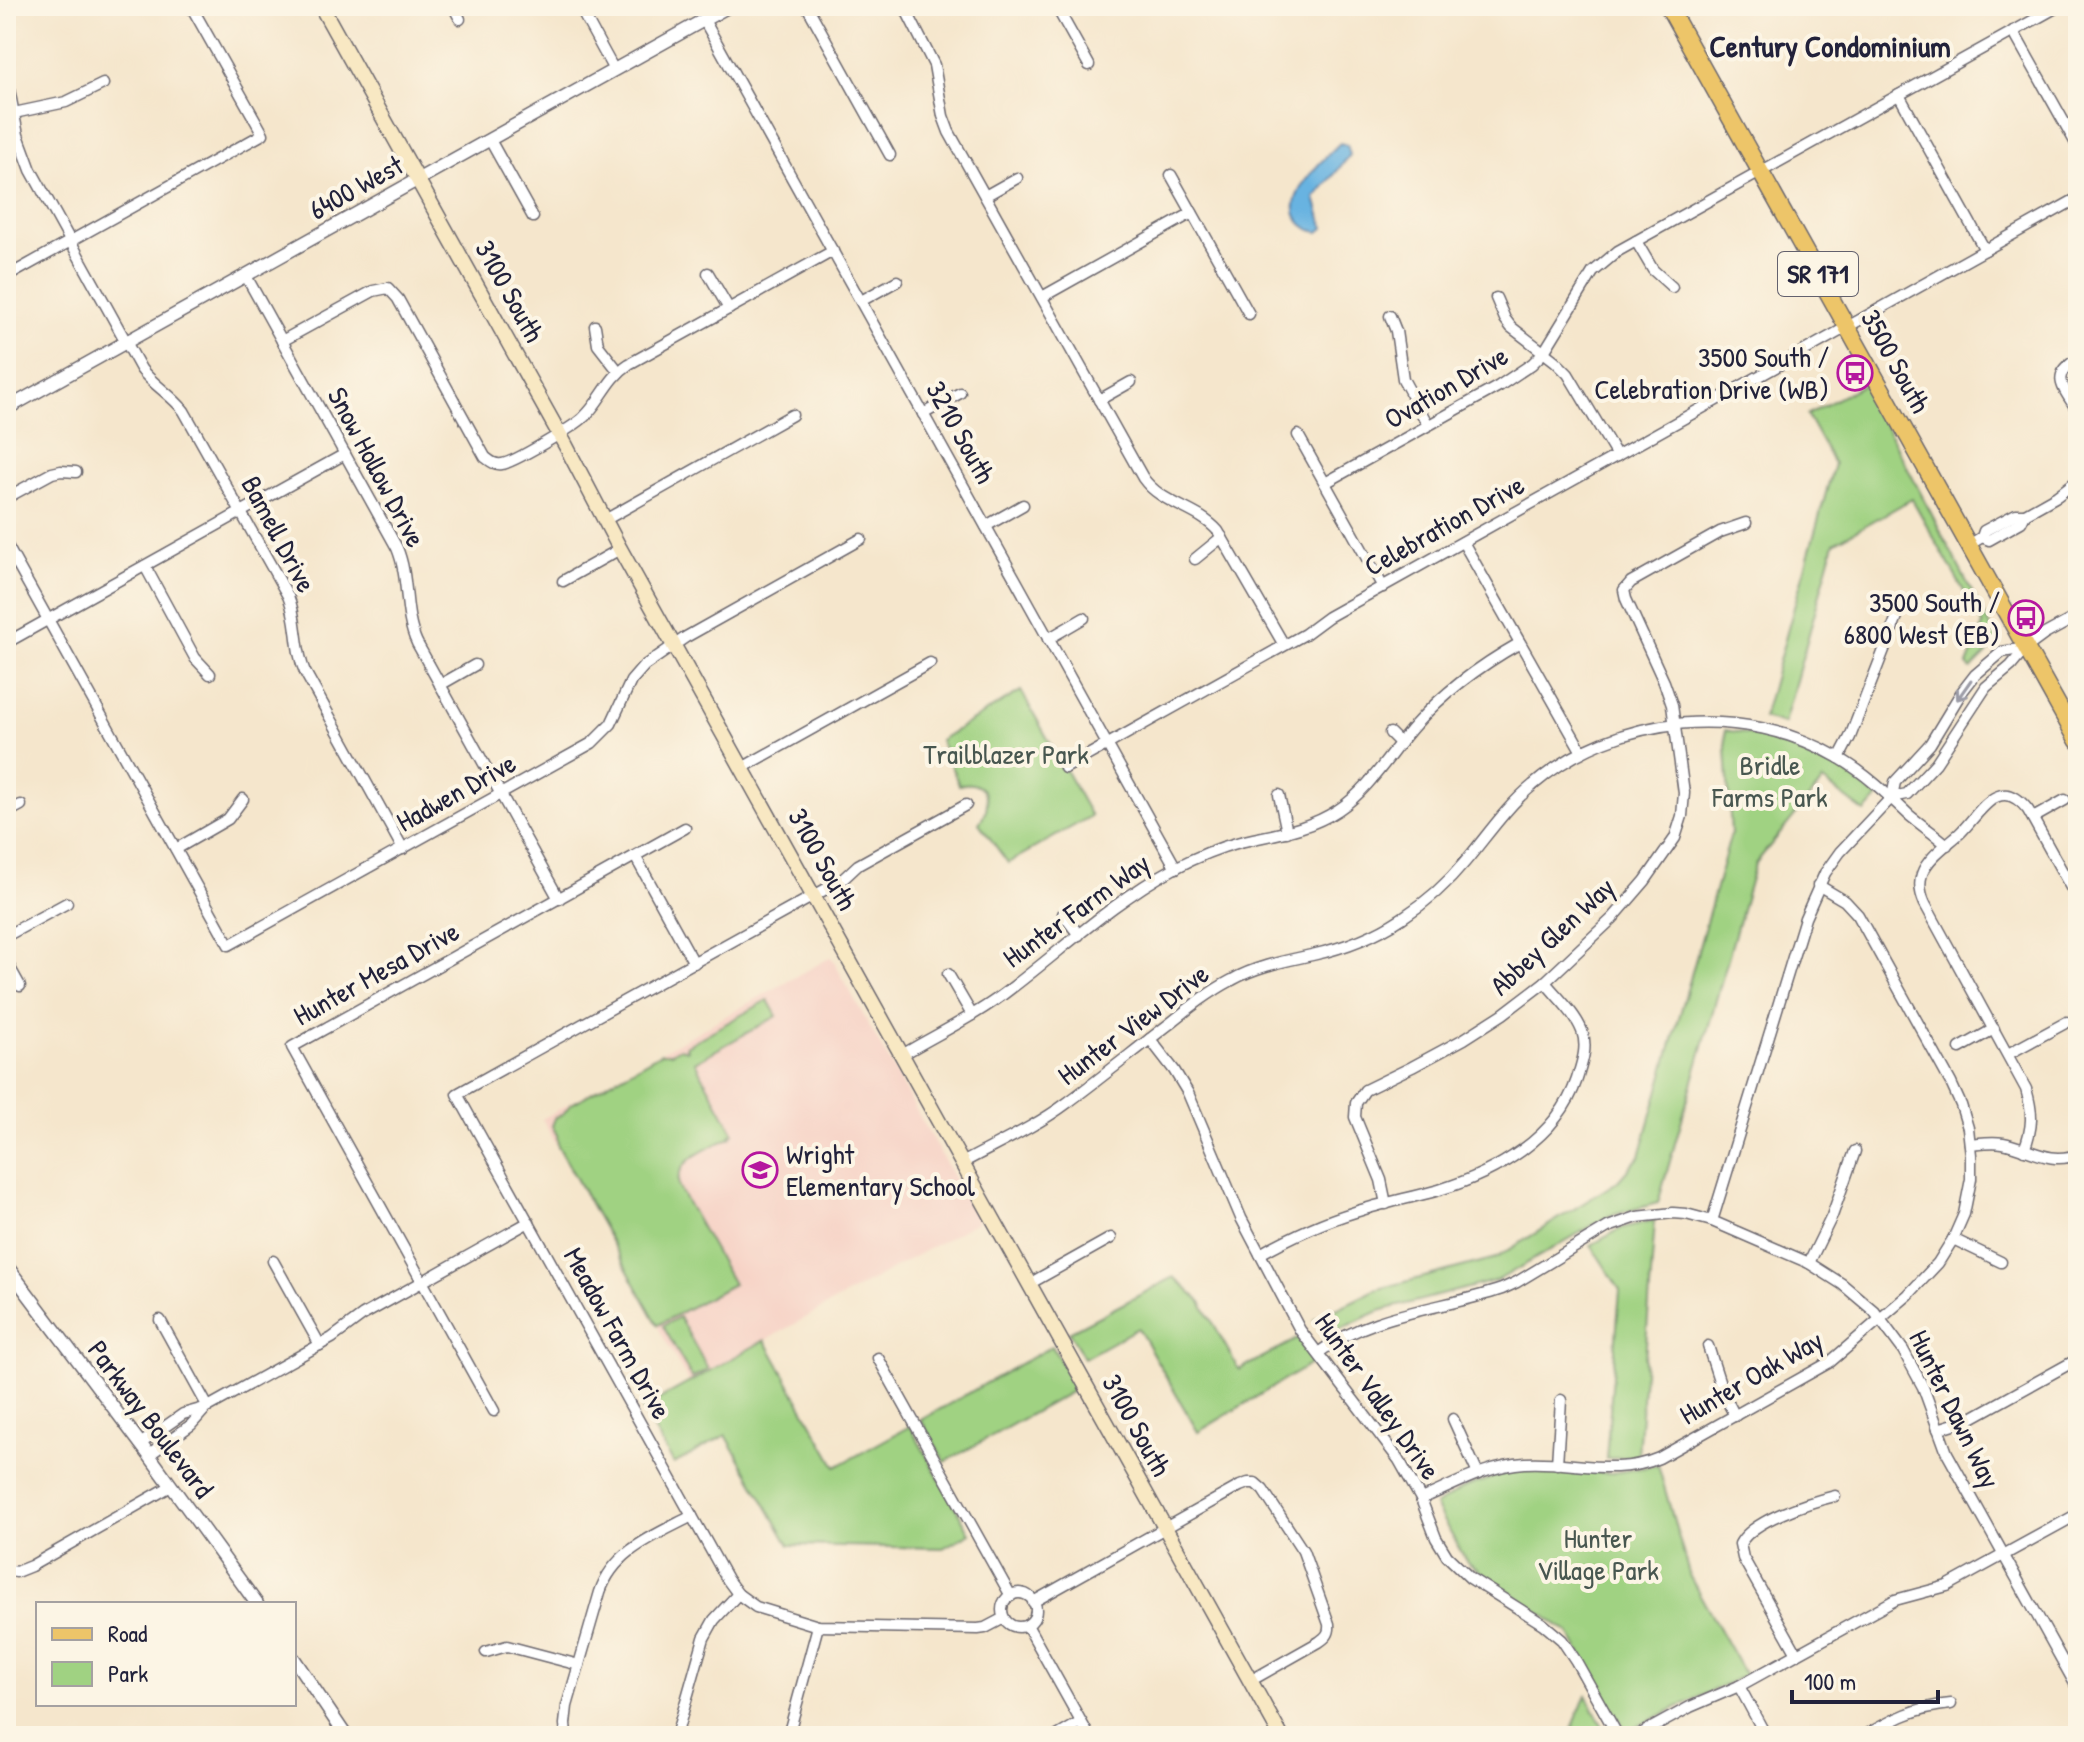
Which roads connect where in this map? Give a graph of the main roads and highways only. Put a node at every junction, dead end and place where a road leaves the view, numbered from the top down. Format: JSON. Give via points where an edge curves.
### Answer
{"nodes":[{"id":1,"x":321,"y":6,"type":"edge"},
{"id":2,"x":1672,"y":7,"type":"edge"},
{"id":3,"x":2078,"y":741,"type":"edge"},
{"id":4,"x":1281,"y":1736,"type":"edge"}],
"edges":[{"from":1,"to":4,"type":"main road","name":"3100 South"},
{"from":2,"to":3,"type":"main road","name":"3500 South","number":"SR 171","via":[[1847,327],[1976,541],[2026,648]]}]}
